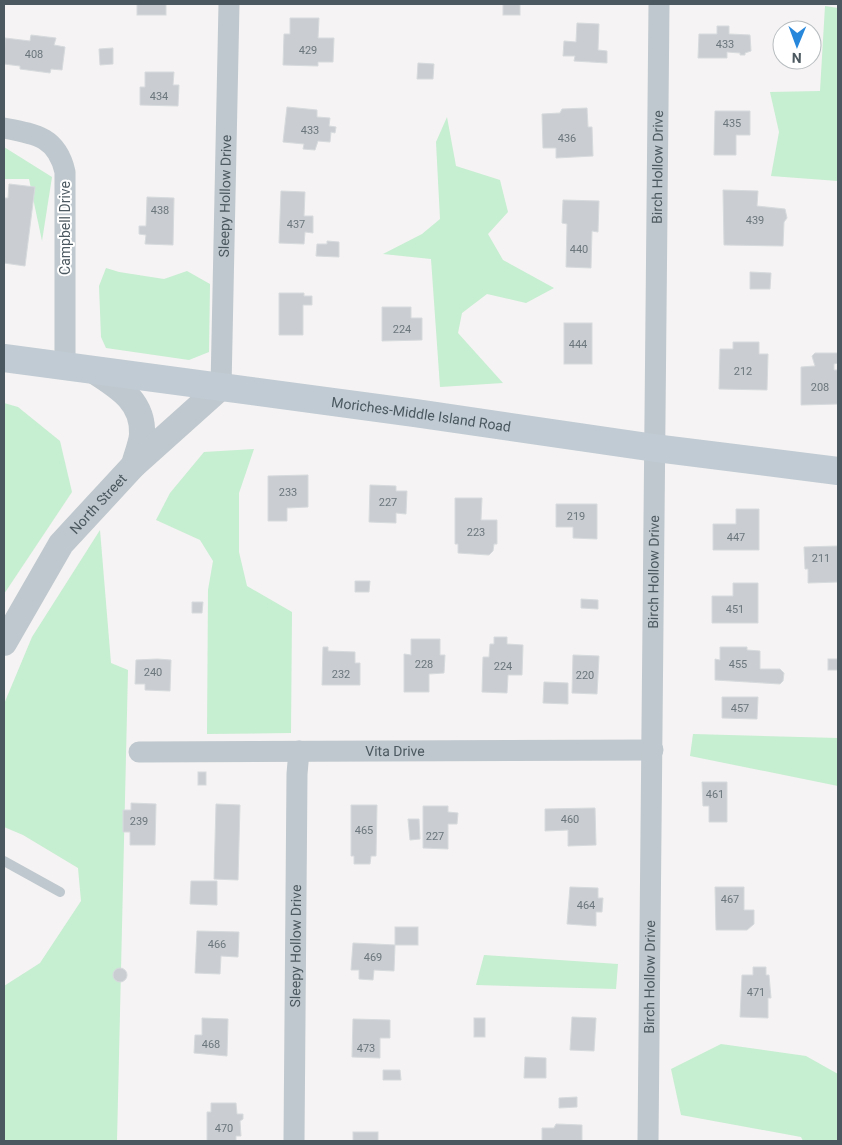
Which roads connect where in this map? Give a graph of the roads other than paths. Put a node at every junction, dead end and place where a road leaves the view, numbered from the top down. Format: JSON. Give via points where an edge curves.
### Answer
{"nodes":[{"id":1,"x":229,"y":4,"type":"edge"},
{"id":2,"x":659,"y":4,"type":"edge"},
{"id":3,"x":4,"y":128,"type":"edge"},
{"id":4,"x":4,"y":358,"type":"edge"},
{"id":5,"x":65,"y":367,"type":"junction"},
{"id":6,"x":94,"y":371,"type":"junction"},
{"id":7,"x":221,"y":387,"type":"junction"},
{"id":8,"x":655,"y":448,"type":"junction"},
{"id":9,"x":134,"y":465,"type":"junction"},
{"id":10,"x":838,"y":471,"type":"edge"},
{"id":11,"x":4,"y":643,"type":"edge"},
{"id":12,"x":653,"y":750,"type":"junction"},
{"id":13,"x":299,"y":751,"type":"junction"},
{"id":14,"x":139,"y":752,"type":"dead end"},
{"id":15,"x":4,"y":861,"type":"edge"},
{"id":16,"x":60,"y":892,"type":"dead end"},
{"id":17,"x":294,"y":1141,"type":"edge"},
{"id":18,"x":648,"y":1141,"type":"edge"}],
"edges":[{"from":1,"to":7,"type":"street","name":"Sleepy Hollow Drive"},
{"from":2,"to":8,"type":"street","name":"Birch Hollow Drive"},
{"from":3,"to":5,"type":"street","name":"Campbell Drive","via":[[46,139],[61,155],[65,172]]},
{"from":4,"to":5,"type":"main road","name":"Moriches-Middle Island Road"},
{"from":5,"to":6,"type":"main road","name":"Moriches-Middle Island Road"},
{"from":6,"to":7,"type":"main road","name":"Moriches-Middle Island Road"},
{"from":6,"to":9,"type":"street","via":[[123,390],[137,406],[142,435]]},
{"from":7,"to":8,"type":"main road","name":"Moriches-Middle Island Road"},
{"from":7,"to":9,"type":"street","name":"North Street"},
{"from":8,"to":10,"type":"main road","name":"Moriches-Middle Island Road"},
{"from":8,"to":12,"type":"street","name":"Birch Hollow Drive"},
{"from":9,"to":11,"type":"street","name":"North Street","via":[[61,544]]},
{"from":12,"to":13,"type":"street","name":"Vita Drive"},
{"from":12,"to":18,"type":"street","name":"Birch Hollow Drive"},
{"from":13,"to":14,"type":"street","name":"Vita Drive"},
{"from":13,"to":17,"type":"street","name":"Sleepy Hollow Drive"},
{"from":15,"to":16,"type":"lane"}]}
